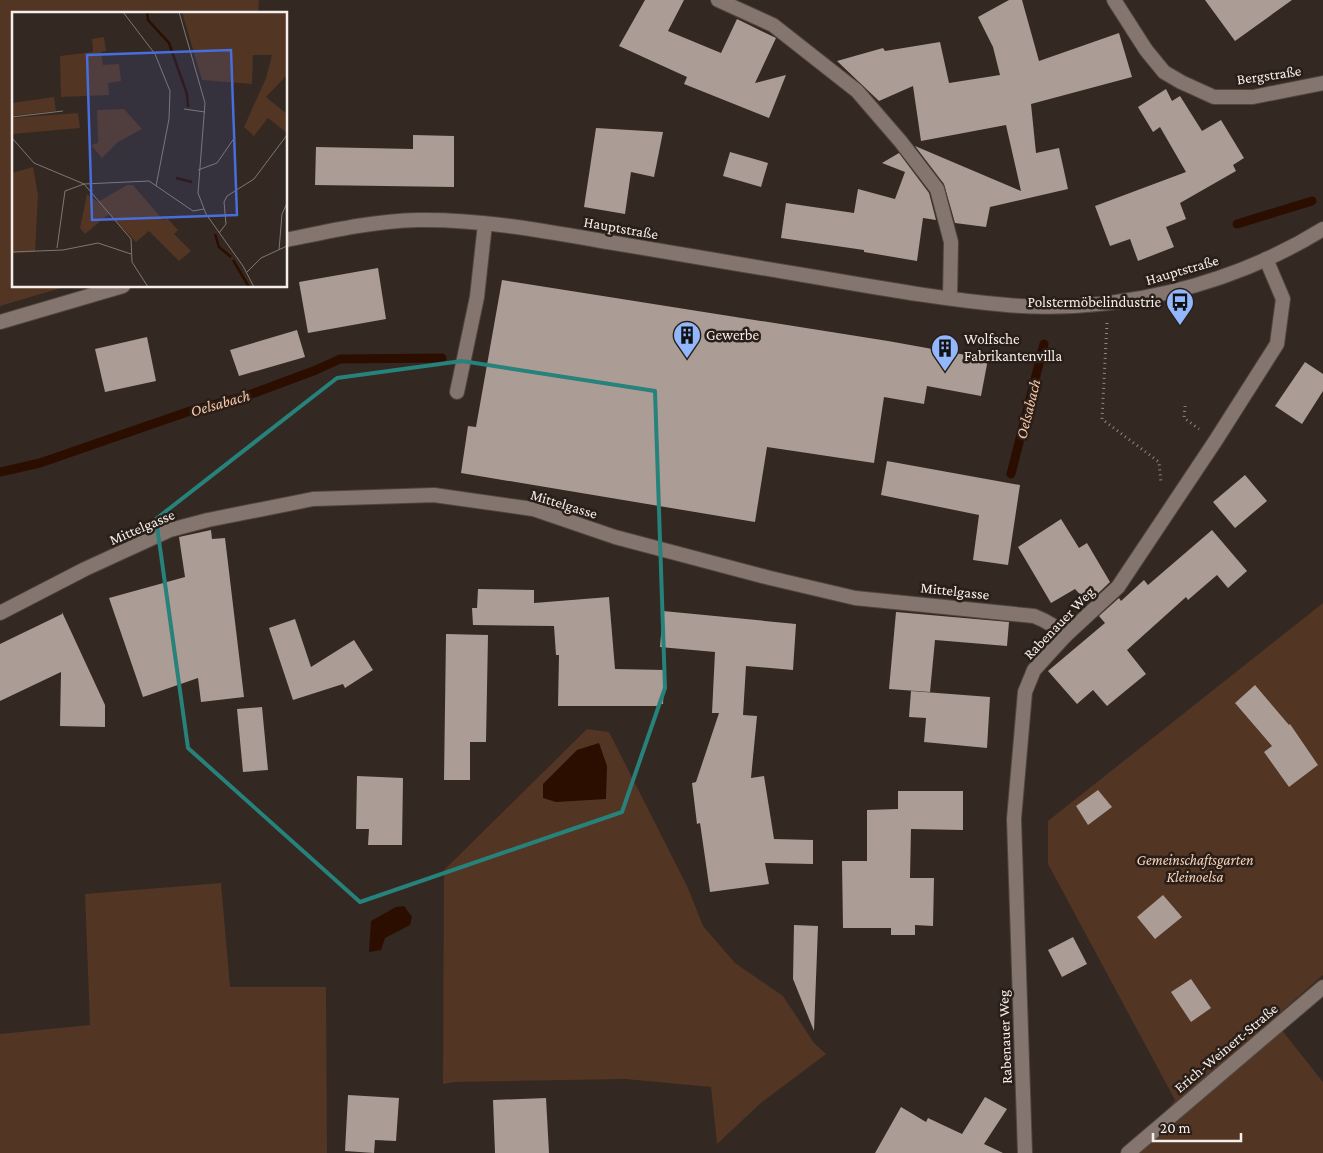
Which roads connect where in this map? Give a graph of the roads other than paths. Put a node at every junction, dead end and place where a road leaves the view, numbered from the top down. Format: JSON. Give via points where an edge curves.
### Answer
{"nodes":[{"id":1,"x":718,"y":0,"type":"edge"},
{"id":2,"x":1114,"y":0,"type":"edge"},
{"id":3,"x":1323,"y":83,"type":"edge"},
{"id":4,"x":485,"y":224,"type":"junction"},
{"id":5,"x":1323,"y":229,"type":"edge"},
{"id":6,"x":288,"y":240,"type":"edge"},
{"id":7,"x":1266,"y":259,"type":"junction"},
{"id":8,"x":116,"y":288,"type":"edge"},
{"id":9,"x":950,"y":298,"type":"junction"},
{"id":10,"x":0,"y":322,"type":"edge"},
{"id":11,"x":457,"y":392,"type":"dead end"},
{"id":12,"x":0,"y":613,"type":"edge"},
{"id":13,"x":1065,"y":636,"type":"junction"},
{"id":14,"x":1323,"y":987,"type":"edge"},
{"id":15,"x":1025,"y":1153,"type":"edge"},
{"id":16,"x":1128,"y":1153,"type":"edge"}],
"edges":[{"from":1,"to":9,"type":"street","via":[[773,25],[857,91],[901,142],[937,189],[951,242]]},
{"from":2,"to":3,"type":"street","name":"Bergstraße","via":[[1164,72],[1214,97],[1253,97]]},
{"from":4,"to":6,"type":"street","name":"Hauptstraße","via":[[417,220],[361,225]]},
{"from":4,"to":9,"type":"street","name":"Hauptstraße","via":[[552,232]]},
{"from":4,"to":11,"type":"street","via":[[477,297]]},
{"from":5,"to":7,"type":"street","name":"Hauptstraße"},
{"from":7,"to":9,"type":"street","name":"Hauptstraße","via":[[1196,285],[1133,300],[1071,306],[1008,305]]},
{"from":7,"to":13,"type":"street","name":"Rabenauer Weg","via":[[1283,299],[1278,344],[1118,587]]},
{"from":8,"to":10,"type":"street"},
{"from":12,"to":13,"type":"street","name":"Mittelgasse","via":[[170,530],[313,500],[434,495],[533,509],[633,542],[855,598],[1034,616],[1057,627]]},
{"from":13,"to":15,"type":"street","name":"Rabenauer Weg","via":[[1034,670],[1025,692],[1014,820]]},
{"from":14,"to":16,"type":"street","name":"Erich-Weinert-Straße"}]}
